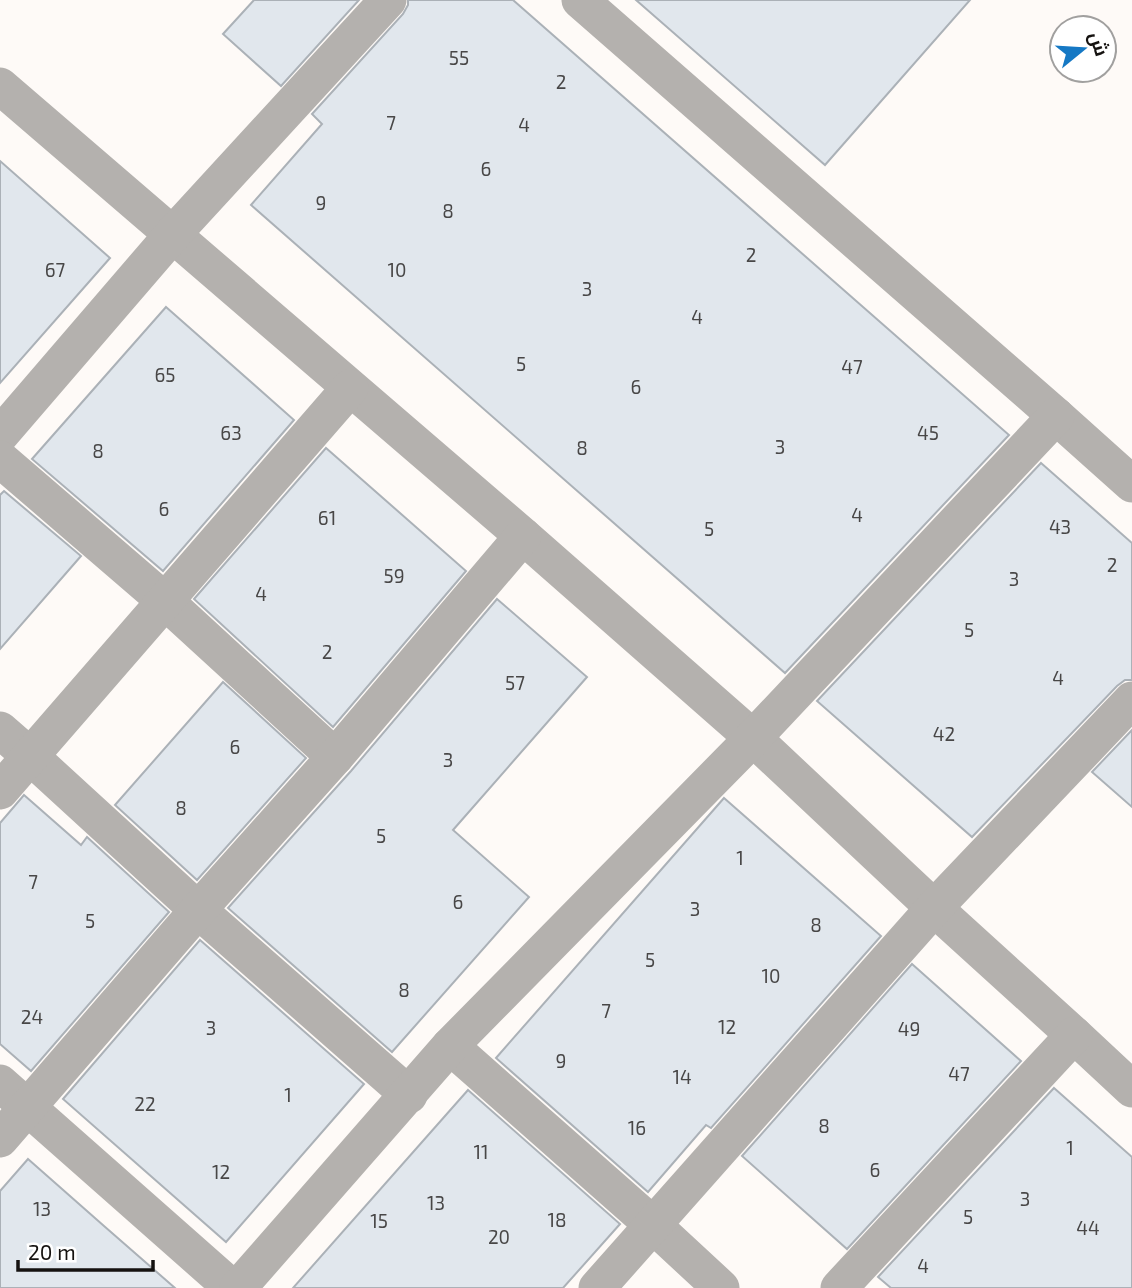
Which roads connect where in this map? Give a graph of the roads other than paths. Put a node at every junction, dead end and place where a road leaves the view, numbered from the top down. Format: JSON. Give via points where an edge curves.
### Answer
{"nodes":[{"id":1,"x":388,"y":0,"type":"edge"},
{"id":2,"x":580,"y":0,"type":"edge"},
{"id":3,"x":0,"y":86,"type":"edge"},
{"id":4,"x":173,"y":234,"type":"junction"},
{"id":5,"x":350,"y":388,"type":"junction"},
{"id":6,"x":1056,"y":416,"type":"junction"},
{"id":7,"x":0,"y":435,"type":"edge"},
{"id":8,"x":0,"y":458,"type":"edge"},
{"id":9,"x":1132,"y":484,"type":"edge"},
{"id":10,"x":523,"y":536,"type":"junction"},
{"id":11,"x":165,"y":601,"type":"junction"},
{"id":12,"x":1132,"y":700,"type":"edge"},
{"id":13,"x":0,"y":730,"type":"edge"},
{"id":14,"x":752,"y":738,"type":"junction"},
{"id":15,"x":31,"y":757,"type":"junction"},
{"id":16,"x":335,"y":757,"type":"junction"},
{"id":17,"x":0,"y":792,"type":"edge"},
{"id":18,"x":934,"y":908,"type":"junction"},
{"id":19,"x":198,"y":910,"type":"junction"},
{"id":20,"x":1074,"y":1035,"type":"junction"},
{"id":21,"x":450,"y":1046,"type":"junction"},
{"id":22,"x":0,"y":1083,"type":"edge"},
{"id":23,"x":1132,"y":1089,"type":"edge"},
{"id":24,"x":409,"y":1095,"type":"junction"},
{"id":25,"x":28,"y":1107,"type":"junction"},
{"id":26,"x":0,"y":1139,"type":"edge"},
{"id":27,"x":653,"y":1224,"type":"junction"},
{"id":28,"x":232,"y":1288,"type":"edge"},
{"id":29,"x":238,"y":1288,"type":"edge"},
{"id":30,"x":597,"y":1288,"type":"edge"},
{"id":31,"x":721,"y":1288,"type":"edge"},
{"id":32,"x":839,"y":1288,"type":"edge"}],
"edges":[{"from":1,"to":4,"type":"street"},
{"from":2,"to":6,"type":"street"},
{"from":3,"to":4,"type":"street"},
{"from":4,"to":5,"type":"street"},
{"from":4,"to":7,"type":"street"},
{"from":5,"to":10,"type":"street"},
{"from":5,"to":11,"type":"street"},
{"from":6,"to":9,"type":"street"},
{"from":6,"to":14,"type":"street"},
{"from":8,"to":11,"type":"street"},
{"from":10,"to":14,"type":"street"},
{"from":10,"to":16,"type":"street"},
{"from":11,"to":15,"type":"street"},
{"from":11,"to":16,"type":"street"},
{"from":12,"to":18,"type":"street"},
{"from":13,"to":15,"type":"street"},
{"from":14,"to":18,"type":"street"},
{"from":14,"to":21,"type":"street"},
{"from":15,"to":17,"type":"street"},
{"from":15,"to":19,"type":"street"},
{"from":16,"to":19,"type":"street"},
{"from":18,"to":20,"type":"street"},
{"from":18,"to":27,"type":"street"},
{"from":19,"to":24,"type":"street"},
{"from":19,"to":25,"type":"street"},
{"from":20,"to":23,"type":"street"},
{"from":20,"to":32,"type":"street"},
{"from":21,"to":24,"type":"street"},
{"from":21,"to":27,"type":"street"},
{"from":22,"to":25,"type":"street"},
{"from":24,"to":29,"type":"street"},
{"from":25,"to":26,"type":"street"},
{"from":25,"to":28,"type":"street"},
{"from":27,"to":30,"type":"street"},
{"from":27,"to":31,"type":"street"}]}
